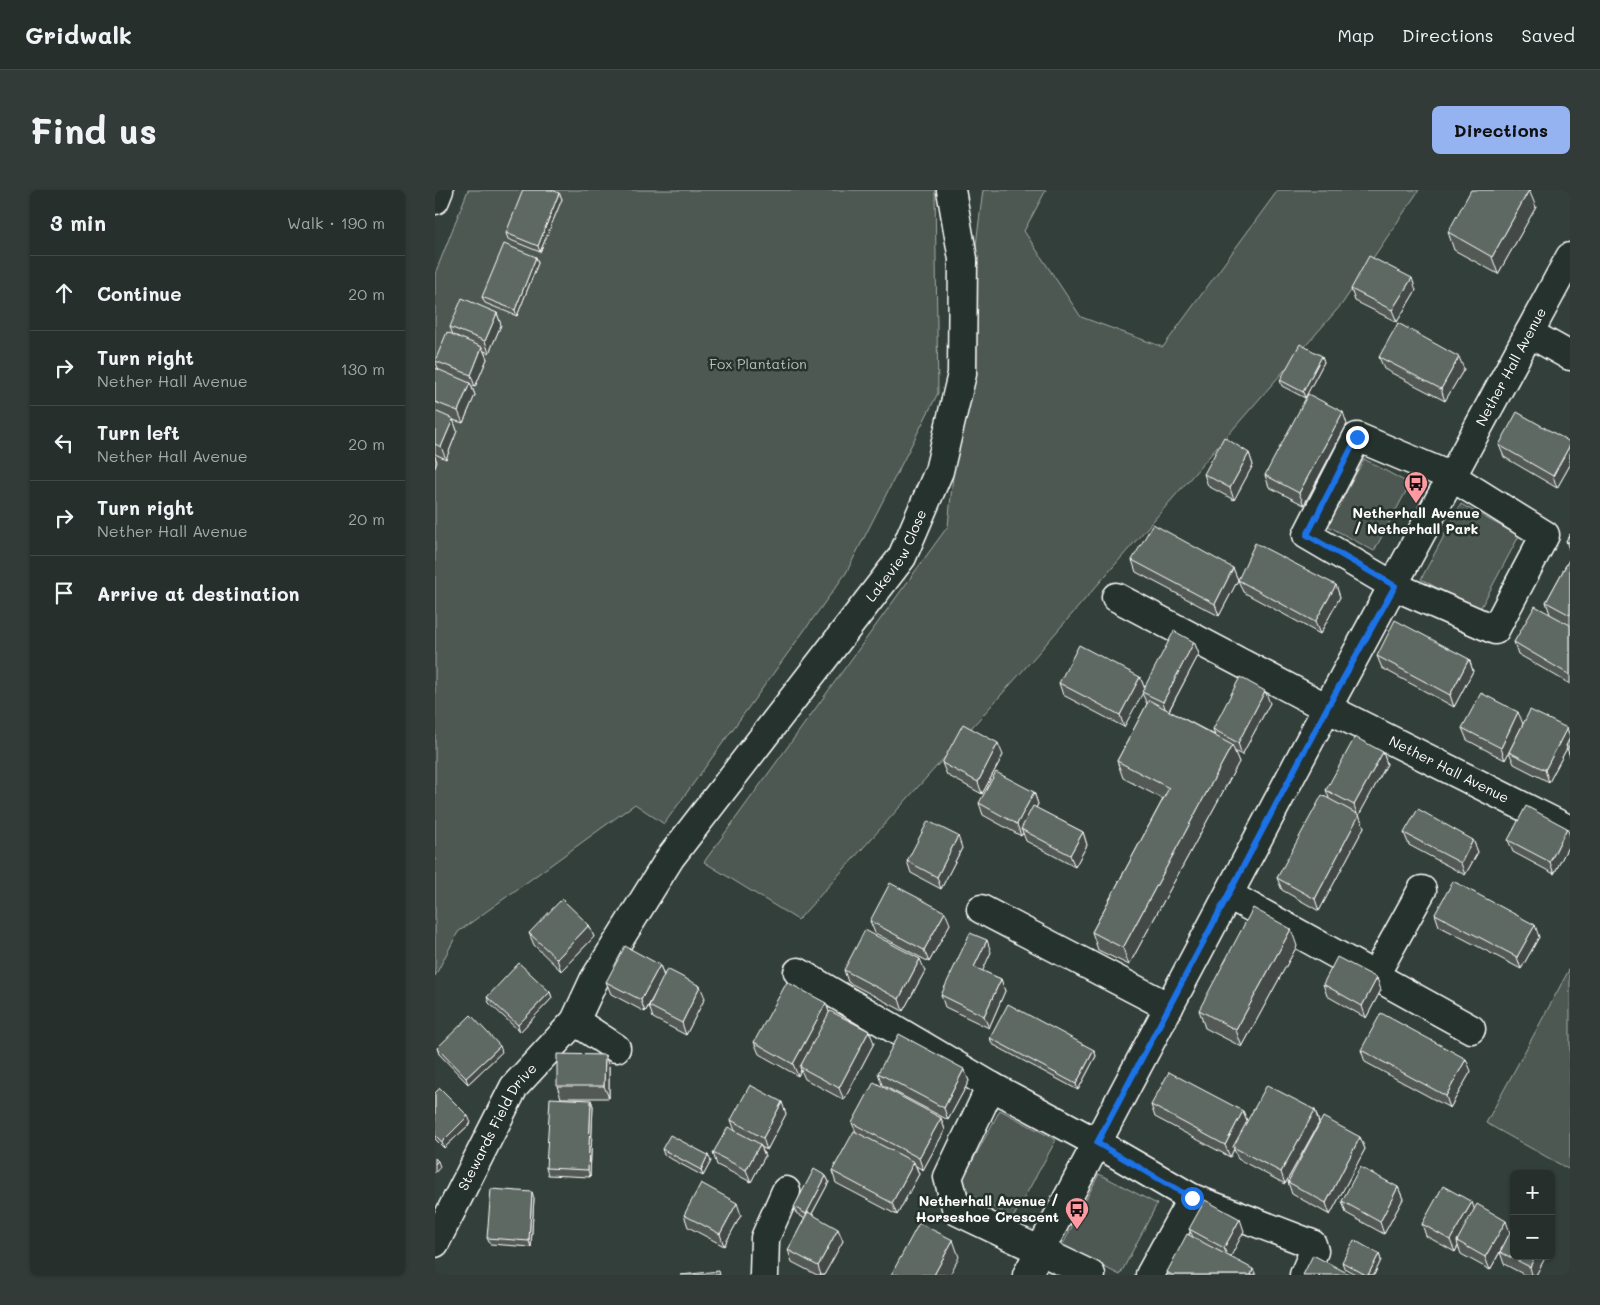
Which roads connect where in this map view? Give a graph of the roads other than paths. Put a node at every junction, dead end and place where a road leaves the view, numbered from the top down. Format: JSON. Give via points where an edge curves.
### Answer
{"nodes":[{"id":1,"x":439,"y":190,"type":"edge"},
{"id":2,"x":951,"y":190,"type":"edge"},
{"id":3,"x":435,"y":200,"type":"edge"},
{"id":4,"x":1570,"y":257,"type":"edge"},
{"id":5,"x":1529,"y":333,"type":"junction"},
{"id":6,"x":1570,"y":356,"type":"edge"},
{"id":7,"x":1452,"y":477,"type":"junction"},
{"id":8,"x":1395,"y":586,"type":"junction"},
{"id":9,"x":1117,"y":597,"type":"dead end"},
{"id":10,"x":1327,"y":708,"type":"junction"},
{"id":11,"x":1570,"y":830,"type":"edge"},
{"id":12,"x":670,"y":858,"type":"joint"},
{"id":13,"x":1421,"y":890,"type":"dead end"},
{"id":14,"x":1229,"y":895,"type":"junction"},
{"id":15,"x":981,"y":909,"type":"dead end"},
{"id":16,"x":798,"y":972,"type":"dead end"},
{"id":17,"x":1375,"y":975,"type":"junction"},
{"id":18,"x":1169,"y":1008,"type":"junction"},
{"id":19,"x":575,"y":1022,"type":"junction"},
{"id":20,"x":1471,"y":1029,"type":"dead end"},
{"id":21,"x":616,"y":1048,"type":"dead end"},
{"id":22,"x":991,"y":1086,"type":"junction"},
{"id":23,"x":1097,"y":1143,"type":"junction"},
{"id":24,"x":786,"y":1191,"type":"dead end"},
{"id":25,"x":1192,"y":1198,"type":"junction"},
{"id":26,"x":435,"y":1243,"type":"edge"},
{"id":27,"x":1041,"y":1250,"type":"junction"},
{"id":28,"x":764,"y":1275,"type":"edge"},
{"id":29,"x":1027,"y":1275,"type":"edge"},
{"id":30,"x":1091,"y":1275,"type":"edge"},
{"id":31,"x":1150,"y":1275,"type":"edge"},
{"id":32,"x":1304,"y":1275,"type":"edge"}],
"edges":[{"from":1,"to":3,"type":"street"},
{"from":2,"to":12,"type":"street","name":"Lakeview Close","via":[[963,259],[962,374],[939,470],[902,557]]},
{"from":4,"to":5,"type":"street","name":"Nether Hall Avenue"},
{"from":5,"to":6,"type":"street"},
{"from":5,"to":7,"type":"street","name":"Nether Hall Avenue"},
{"from":7,"to":8,"type":"street","name":"Nether Hall Avenue"},
{"from":7,"to":8,"type":"street","via":[[1357,437],[1307,535]]},
{"from":7,"to":8,"type":"street","via":[[1545,535],[1495,630]]},
{"from":8,"to":10,"type":"street","name":"Nether Hall Avenue"},
{"from":9,"to":10,"type":"street","name":"Nether Hall Avenue"},
{"from":10,"to":11,"type":"street","name":"Nether Hall Avenue"},
{"from":10,"to":14,"type":"street","name":"Nether Hall Avenue"},
{"from":12,"to":19,"type":"street","name":"Stewards Field Drive","via":[[594,980]]},
{"from":13,"to":17,"type":"street"},
{"from":14,"to":17,"type":"street"},
{"from":14,"to":18,"type":"street","name":"Nether Hall Avenue"},
{"from":15,"to":18,"type":"street"},
{"from":16,"to":22,"type":"street"},
{"from":17,"to":20,"type":"street"},
{"from":18,"to":23,"type":"street","name":"Nether Hall Avenue"},
{"from":19,"to":21,"type":"street"},
{"from":19,"to":26,"type":"street","name":"Stewards Field Drive","via":[[514,1087]]},
{"from":22,"to":23,"type":"street"},
{"from":22,"to":27,"type":"street","via":[[948,1177],[957,1211]]},
{"from":23,"to":25,"type":"street"},
{"from":23,"to":27,"type":"street","name":"Nether Hall Avenue"},
{"from":24,"to":28,"type":"street","via":[[765,1238]]},
{"from":25,"to":31,"type":"street"},
{"from":25,"to":32,"type":"street","via":[[1312,1244],[1314,1250]]},
{"from":27,"to":29,"type":"street","name":"Nether Hall Avenue"},
{"from":27,"to":30,"type":"street"}]}
